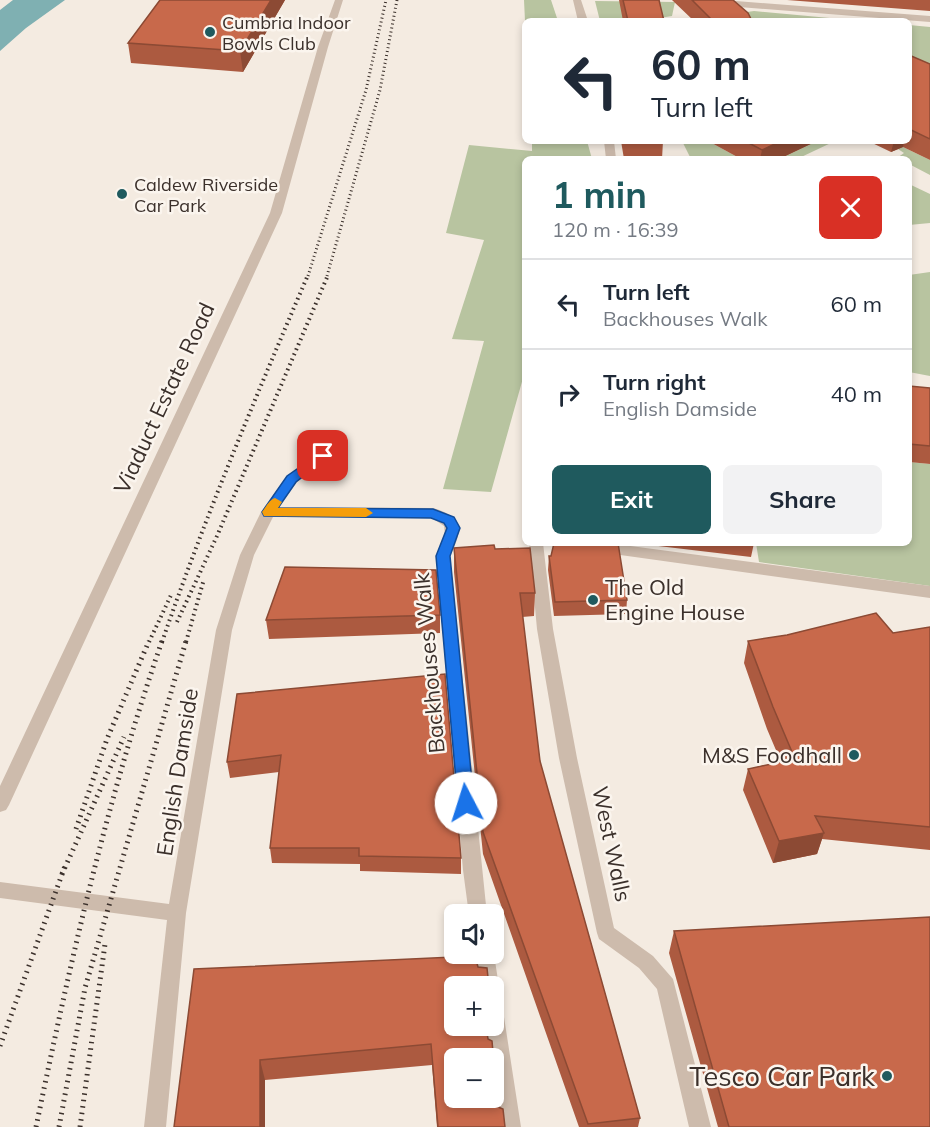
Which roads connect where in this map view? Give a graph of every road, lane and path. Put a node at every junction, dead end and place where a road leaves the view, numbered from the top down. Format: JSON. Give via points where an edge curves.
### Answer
{"nodes":[{"id":1,"x":339,"y":0,"type":"edge"},
{"id":2,"x":577,"y":0,"type":"edge"},
{"id":3,"x":689,"y":0,"type":"edge"},
{"id":4,"x":582,"y":18,"type":"edge"},
{"id":5,"x":930,"y":19,"type":"edge"},
{"id":6,"x":323,"y":456,"type":"dead end"},
{"id":7,"x":268,"y":512,"type":"junction"},
{"id":8,"x":536,"y":546,"type":"edge"},
{"id":9,"x":592,"y":546,"type":"edge"},
{"id":10,"x":930,"y":592,"type":"edge"},
{"id":11,"x":0,"y":805,"type":"edge"},
{"id":12,"x":0,"y":890,"type":"edge"},
{"id":13,"x":477,"y":904,"type":"edge"},
{"id":14,"x":177,"y":913,"type":"junction"},
{"id":15,"x":497,"y":1036,"type":"edge"},
{"id":16,"x":155,"y":1127,"type":"edge"},
{"id":17,"x":510,"y":1127,"type":"edge"},
{"id":18,"x":700,"y":1127,"type":"edge"}],
"edges":[{"from":1,"to":11,"type":"street","name":"Viaduct Estate Road","via":[[276,213]]},
{"from":2,"to":4,"type":"street"},
{"from":3,"to":5,"type":"street"},
{"from":6,"to":7,"type":"street","name":"English Damside","via":[[292,479]]},
{"from":7,"to":13,"type":"street","name":"Backhouses Walk","via":[[433,513],[450,520],[453,528],[443,556]]},
{"from":7,"to":14,"type":"street","name":"English Damside","via":[[247,555],[224,630]]},
{"from":8,"to":18,"type":"street","name":"West Walls","via":[[566,747],[606,933],[646,962],[666,985]]},
{"from":9,"to":10,"type":"street"},
{"from":12,"to":14,"type":"street"},
{"from":14,"to":16,"type":"street","name":"English Damside"},
{"from":15,"to":17,"type":"street"}]}
